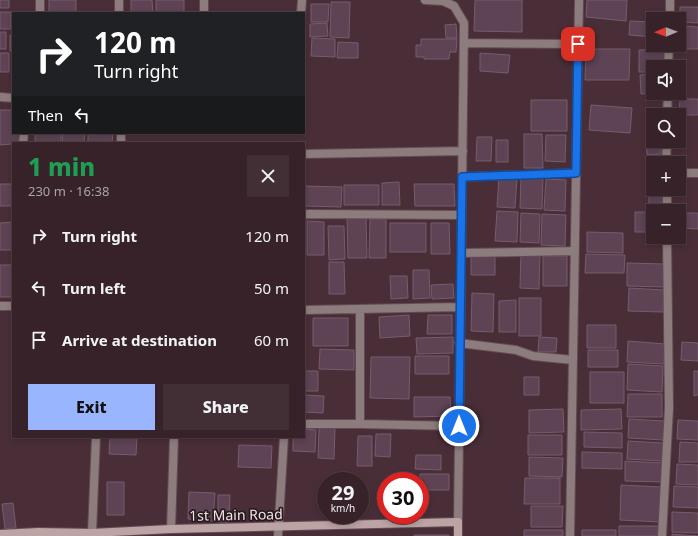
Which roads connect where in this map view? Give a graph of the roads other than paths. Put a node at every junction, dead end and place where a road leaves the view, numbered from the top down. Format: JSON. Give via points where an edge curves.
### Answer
{"nodes":[{"id":1,"x":40,"y":0,"type":"edge"},
{"id":2,"x":119,"y":0,"type":"edge"},
{"id":3,"x":204,"y":0,"type":"edge"},
{"id":4,"x":302,"y":0,"type":"edge"},
{"id":5,"x":425,"y":0,"type":"edge"},
{"id":6,"x":579,"y":0,"type":"edge"},
{"id":7,"x":670,"y":0,"type":"edge"},
{"id":8,"x":40,"y":12,"type":"edge"},
{"id":9,"x":120,"y":12,"type":"edge"},
{"id":10,"x":204,"y":12,"type":"edge"},
{"id":11,"x":301,"y":12,"type":"edge"},
{"id":12,"x":670,"y":12,"type":"edge"},
{"id":13,"x":464,"y":43,"type":"junction"},
{"id":14,"x":578,"y":44,"type":"junction"},
{"id":15,"x":0,"y":97,"type":"edge"},
{"id":16,"x":12,"y":98,"type":"edge"},
{"id":17,"x":463,"y":151,"type":"junction"},
{"id":18,"x":305,"y":154,"type":"edge"},
{"id":19,"x":576,"y":173,"type":"junction"},
{"id":20,"x":686,"y":173,"type":"edge"},
{"id":21,"x":698,"y":173,"type":"edge"},
{"id":22,"x":462,"y":177,"type":"junction"},
{"id":23,"x":305,"y":215,"type":"edge"},
{"id":24,"x":462,"y":215,"type":"junction"},
{"id":25,"x":667,"y":244,"type":"edge"},
{"id":26,"x":575,"y":251,"type":"junction"},
{"id":27,"x":461,"y":253,"type":"junction"},
{"id":28,"x":0,"y":306,"type":"edge"},
{"id":29,"x":12,"y":306,"type":"edge"},
{"id":30,"x":460,"y":307,"type":"junction"},
{"id":31,"x":360,"y":309,"type":"junction"},
{"id":32,"x":305,"y":310,"type":"edge"},
{"id":33,"x":459,"y":343,"type":"junction"},
{"id":34,"x":573,"y":360,"type":"junction"},
{"id":35,"x":305,"y":424,"type":"edge"},
{"id":36,"x":360,"y":424,"type":"junction"},
{"id":37,"x":459,"y":426,"type":"junction"},
{"id":38,"x":96,"y":438,"type":"edge"},
{"id":39,"x":174,"y":438,"type":"edge"},
{"id":40,"x":284,"y":438,"type":"edge"},
{"id":41,"x":458,"y":522,"type":"junction"},
{"id":42,"x":171,"y":529,"type":"junction"},
{"id":43,"x":278,"y":532,"type":"edge"},
{"id":44,"x":92,"y":533,"type":"junction"},
{"id":45,"x":0,"y":534,"type":"edge"},
{"id":46,"x":46,"y":534,"type":"edge"},
{"id":47,"x":458,"y":536,"type":"edge"},
{"id":48,"x":570,"y":536,"type":"edge"},
{"id":49,"x":662,"y":536,"type":"edge"}],
"edges":[{"from":1,"to":8,"type":"street"},
{"from":2,"to":9,"type":"street"},
{"from":3,"to":10,"type":"street"},
{"from":4,"to":11,"type":"street"},
{"from":5,"to":13,"type":"street","via":[[443,1],[454,6],[464,23]]},
{"from":6,"to":14,"type":"street"},
{"from":7,"to":12,"type":"street"},
{"from":13,"to":14,"type":"street"},
{"from":13,"to":17,"type":"street"},
{"from":14,"to":19,"type":"street"},
{"from":15,"to":16,"type":"street"},
{"from":17,"to":18,"type":"street"},
{"from":17,"to":22,"type":"street"},
{"from":19,"to":22,"type":"street"},
{"from":19,"to":26,"type":"street"},
{"from":20,"to":21,"type":"street"},
{"from":22,"to":24,"type":"street"},
{"from":23,"to":24,"type":"street"},
{"from":24,"to":27,"type":"street"},
{"from":25,"to":49,"type":"street","via":[[669,408]]},
{"from":26,"to":27,"type":"street"},
{"from":26,"to":34,"type":"street"},
{"from":27,"to":30,"type":"street"},
{"from":28,"to":29,"type":"street"},
{"from":30,"to":31,"type":"street"},
{"from":30,"to":33,"type":"street"},
{"from":31,"to":32,"type":"street"},
{"from":31,"to":36,"type":"street"},
{"from":33,"to":34,"type":"street"},
{"from":33,"to":37,"type":"street"},
{"from":34,"to":48,"type":"street"},
{"from":35,"to":36,"type":"street"},
{"from":36,"to":37,"type":"street"},
{"from":37,"to":41,"type":"street"},
{"from":38,"to":44,"type":"street"},
{"from":39,"to":42,"type":"street"},
{"from":40,"to":43,"type":"street"},
{"from":41,"to":43,"type":"main road","name":"1st Main Road"},
{"from":41,"to":47,"type":"main road"},
{"from":42,"to":43,"type":"main road","name":"1st Main Road"},
{"from":42,"to":44,"type":"main road","name":"1st Main Road"},
{"from":44,"to":46,"type":"main road","name":"1st Main Road"},
{"from":45,"to":46,"type":"main road","name":"1st Main Road"}]}
